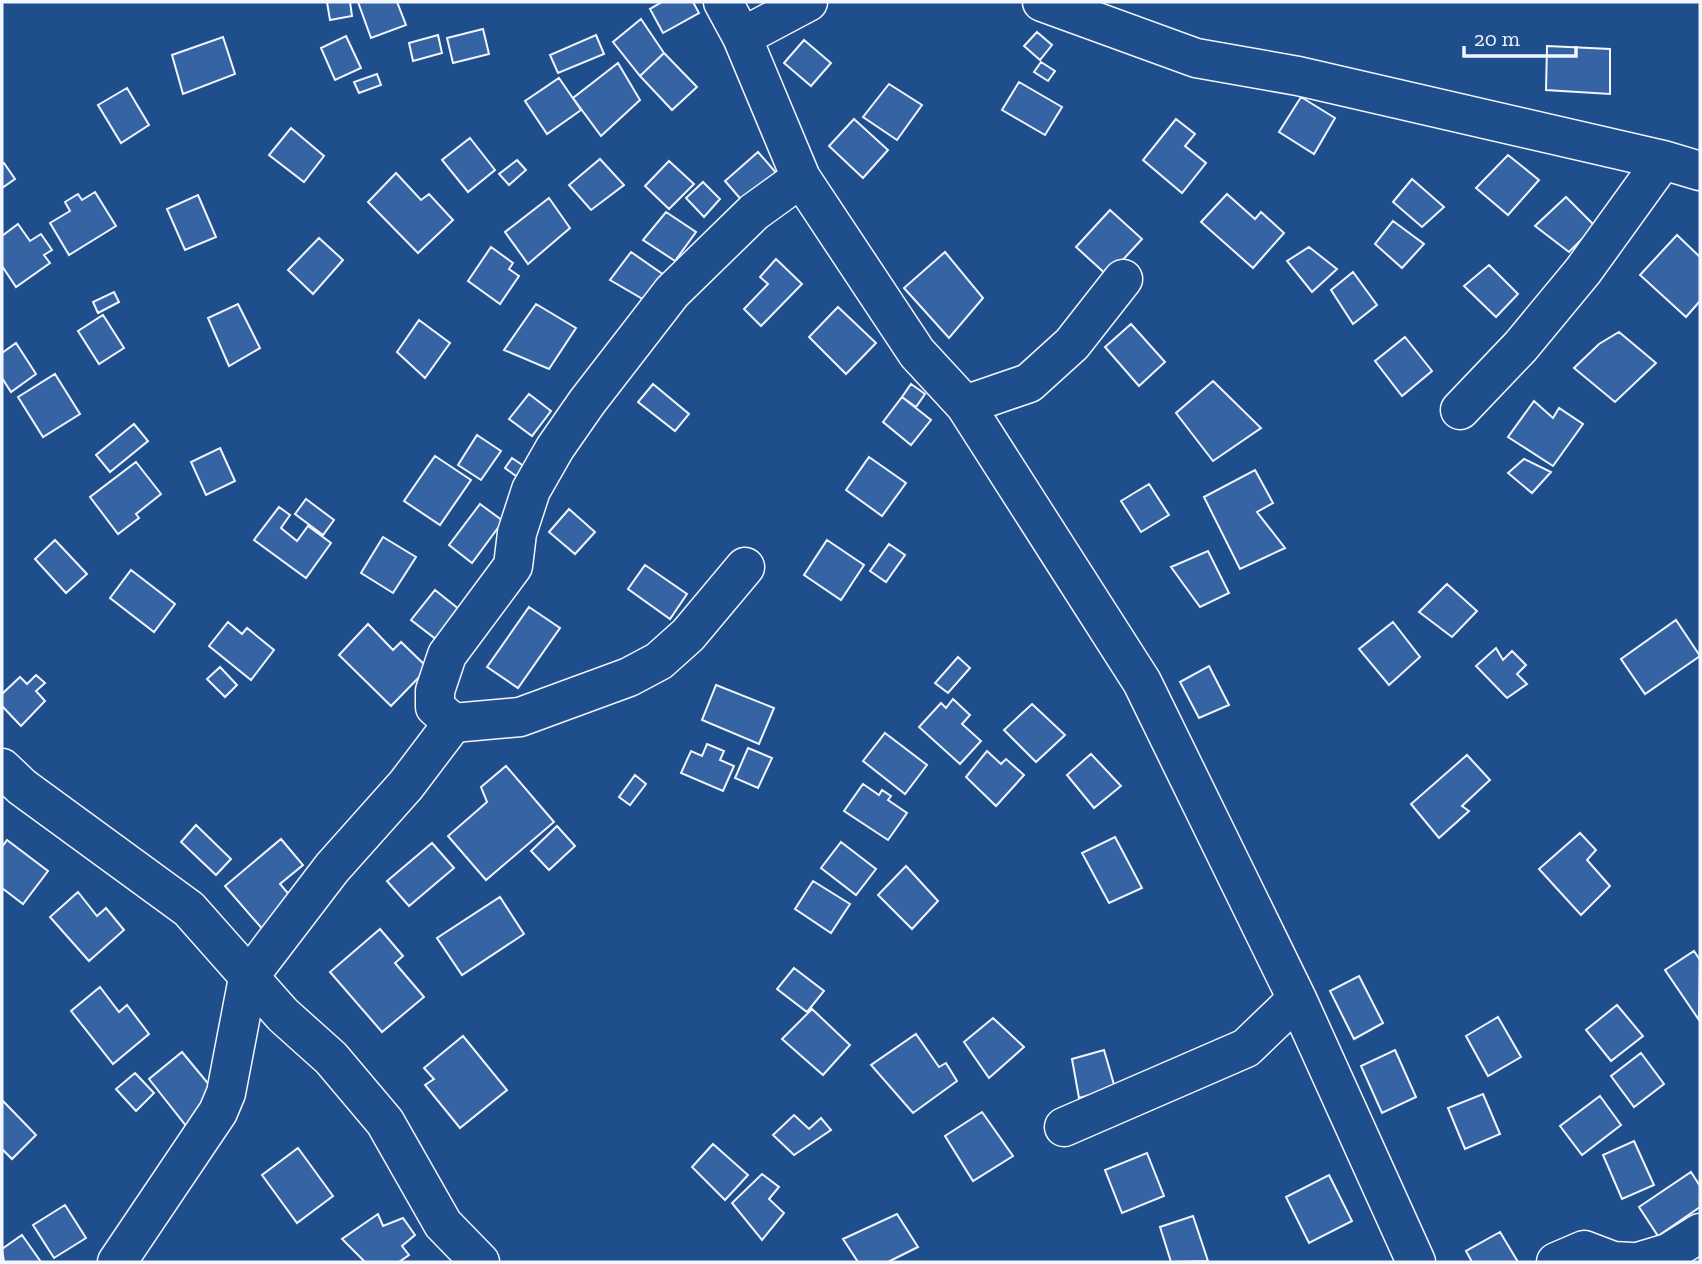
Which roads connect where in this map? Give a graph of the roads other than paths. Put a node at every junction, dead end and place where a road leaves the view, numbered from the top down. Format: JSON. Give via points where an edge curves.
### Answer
{"nodes":[{"id":1,"x":723,"y":2,"type":"edge"},
{"id":2,"x":808,"y":2,"type":"edge"},
{"id":3,"x":1042,"y":2,"type":"edge"},
{"id":4,"x":742,"y":37,"type":"junction"},
{"id":5,"x":1663,"y":160,"type":"junction"},
{"id":6,"x":1700,"y":171,"type":"edge"},
{"id":7,"x":801,"y":177,"type":"junction"},
{"id":8,"x":1123,"y":279,"type":"dead end"},
{"id":9,"x":965,"y":405,"type":"junction"},
{"id":10,"x":1460,"y":410,"type":"dead end"},
{"id":11,"x":744,"y":567,"type":"dead end"},
{"id":12,"x":453,"y":723,"type":"junction"},
{"id":13,"x":2,"y":768,"type":"edge"},
{"id":14,"x":248,"y":978,"type":"junction"},
{"id":15,"x":1297,"y":999,"type":"junction"},
{"id":16,"x":1064,"y":1127,"type":"dead end"},
{"id":17,"x":1700,"y":1233,"type":"edge"},
{"id":18,"x":117,"y":1262,"type":"edge"},
{"id":19,"x":480,"y":1262,"type":"edge"},
{"id":20,"x":1416,"y":1262,"type":"edge"},
{"id":21,"x":1556,"y":1262,"type":"edge"},
{"id":22,"x":1632,"y":1262,"type":"edge"},
{"id":23,"x":1638,"y":1262,"type":"edge"}],
"edges":[{"from":1,"to":4,"type":"street"},
{"from":2,"to":4,"type":"street"},
{"from":3,"to":5,"type":"street","via":[[1196,58],[1298,76]]},
{"from":4,"to":7,"type":"street"},
{"from":5,"to":6,"type":"street"},
{"from":5,"to":10,"type":"street","via":[[1583,271]]},
{"from":7,"to":9,"type":"street","via":[[918,353]]},
{"from":7,"to":12,"type":"street","via":[[754,212],[672,292],[555,448],[531,490],[517,533],[513,566],[455,642],[443,667],[435,707]]},
{"from":8,"to":9,"type":"street","via":[[1072,345],[1029,383]]},
{"from":9,"to":15,"type":"street","via":[[1142,681]]},
{"from":11,"to":12,"type":"street","via":[[688,635],[639,672],[520,717]]},
{"from":12,"to":14,"type":"street"},
{"from":13,"to":14,"type":"street","via":[[189,909]]},
{"from":14,"to":18,"type":"street","via":[[226,1093],[218,1112]]},
{"from":14,"to":19,"type":"street","via":[[331,1058],[385,1122],[443,1224]]},
{"from":15,"to":16,"type":"street","via":[[1246,1048]]},
{"from":15,"to":20,"type":"street"},
{"from":17,"to":23,"type":"street","via":[[1668,1252]]},
{"from":21,"to":22,"type":"street","via":[[1584,1250],[1613,1261]]}]}
